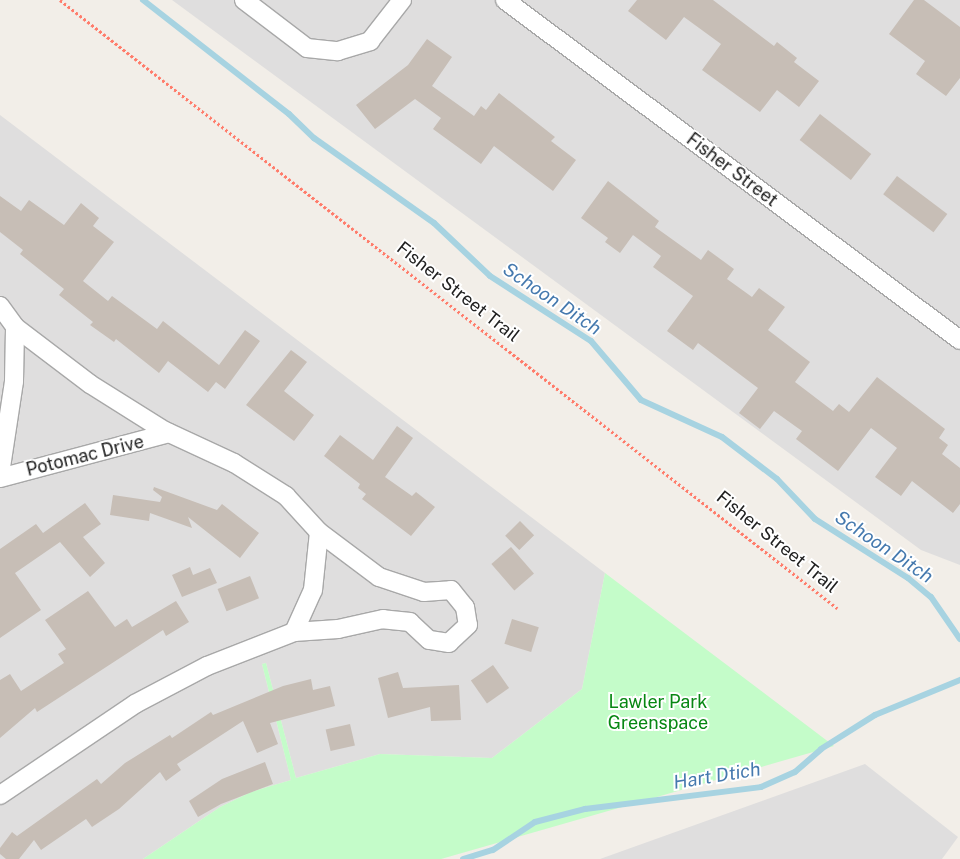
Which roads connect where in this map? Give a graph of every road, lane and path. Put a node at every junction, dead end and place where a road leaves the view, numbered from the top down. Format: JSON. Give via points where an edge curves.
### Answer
{"nodes":[{"id":1,"x":60,"y":0,"type":"edge"},
{"id":2,"x":244,"y":0,"type":"edge"},
{"id":3,"x":402,"y":0,"type":"edge"},
{"id":4,"x":505,"y":0,"type":"edge"},
{"id":5,"x":0,"y":306,"type":"edge"},
{"id":6,"x":15,"y":327,"type":"junction"},
{"id":7,"x":960,"y":340,"type":"edge"},
{"id":8,"x":170,"y":433,"type":"junction"},
{"id":9,"x":0,"y":474,"type":"edge"},
{"id":10,"x":0,"y":478,"type":"edge"},
{"id":11,"x":319,"y":532,"type":"junction"},
{"id":12,"x":837,"y":608,"type":"dead end"},
{"id":13,"x":294,"y":632,"type":"junction"},
{"id":14,"x":0,"y":795,"type":"edge"}],
"edges":[{"from":1,"to":12,"type":"path","name":"Fisher Street Trail","via":[[652,460]]},
{"from":2,"to":3,"type":"street","via":[[307,48],[338,51],[370,41]]},
{"from":4,"to":7,"type":"street","name":"Fisher Street"},
{"from":5,"to":6,"type":"street"},
{"from":6,"to":8,"type":"street","via":[[90,384]]},
{"from":6,"to":9,"type":"street","name":"Potomac Drive","via":[[14,381]]},
{"from":8,"to":10,"type":"street","name":"Potomac Drive"},
{"from":8,"to":11,"type":"street","via":[[234,463],[286,496]]},
{"from":11,"to":13,"type":"street","via":[[313,590]]},
{"from":11,"to":13,"type":"street","via":[[379,577],[424,592],[451,590],[465,606],[468,625],[449,643],[429,640],[410,622],[384,619],[338,629]]},
{"from":13,"to":14,"type":"street","via":[[207,666],[135,704]]}]}
